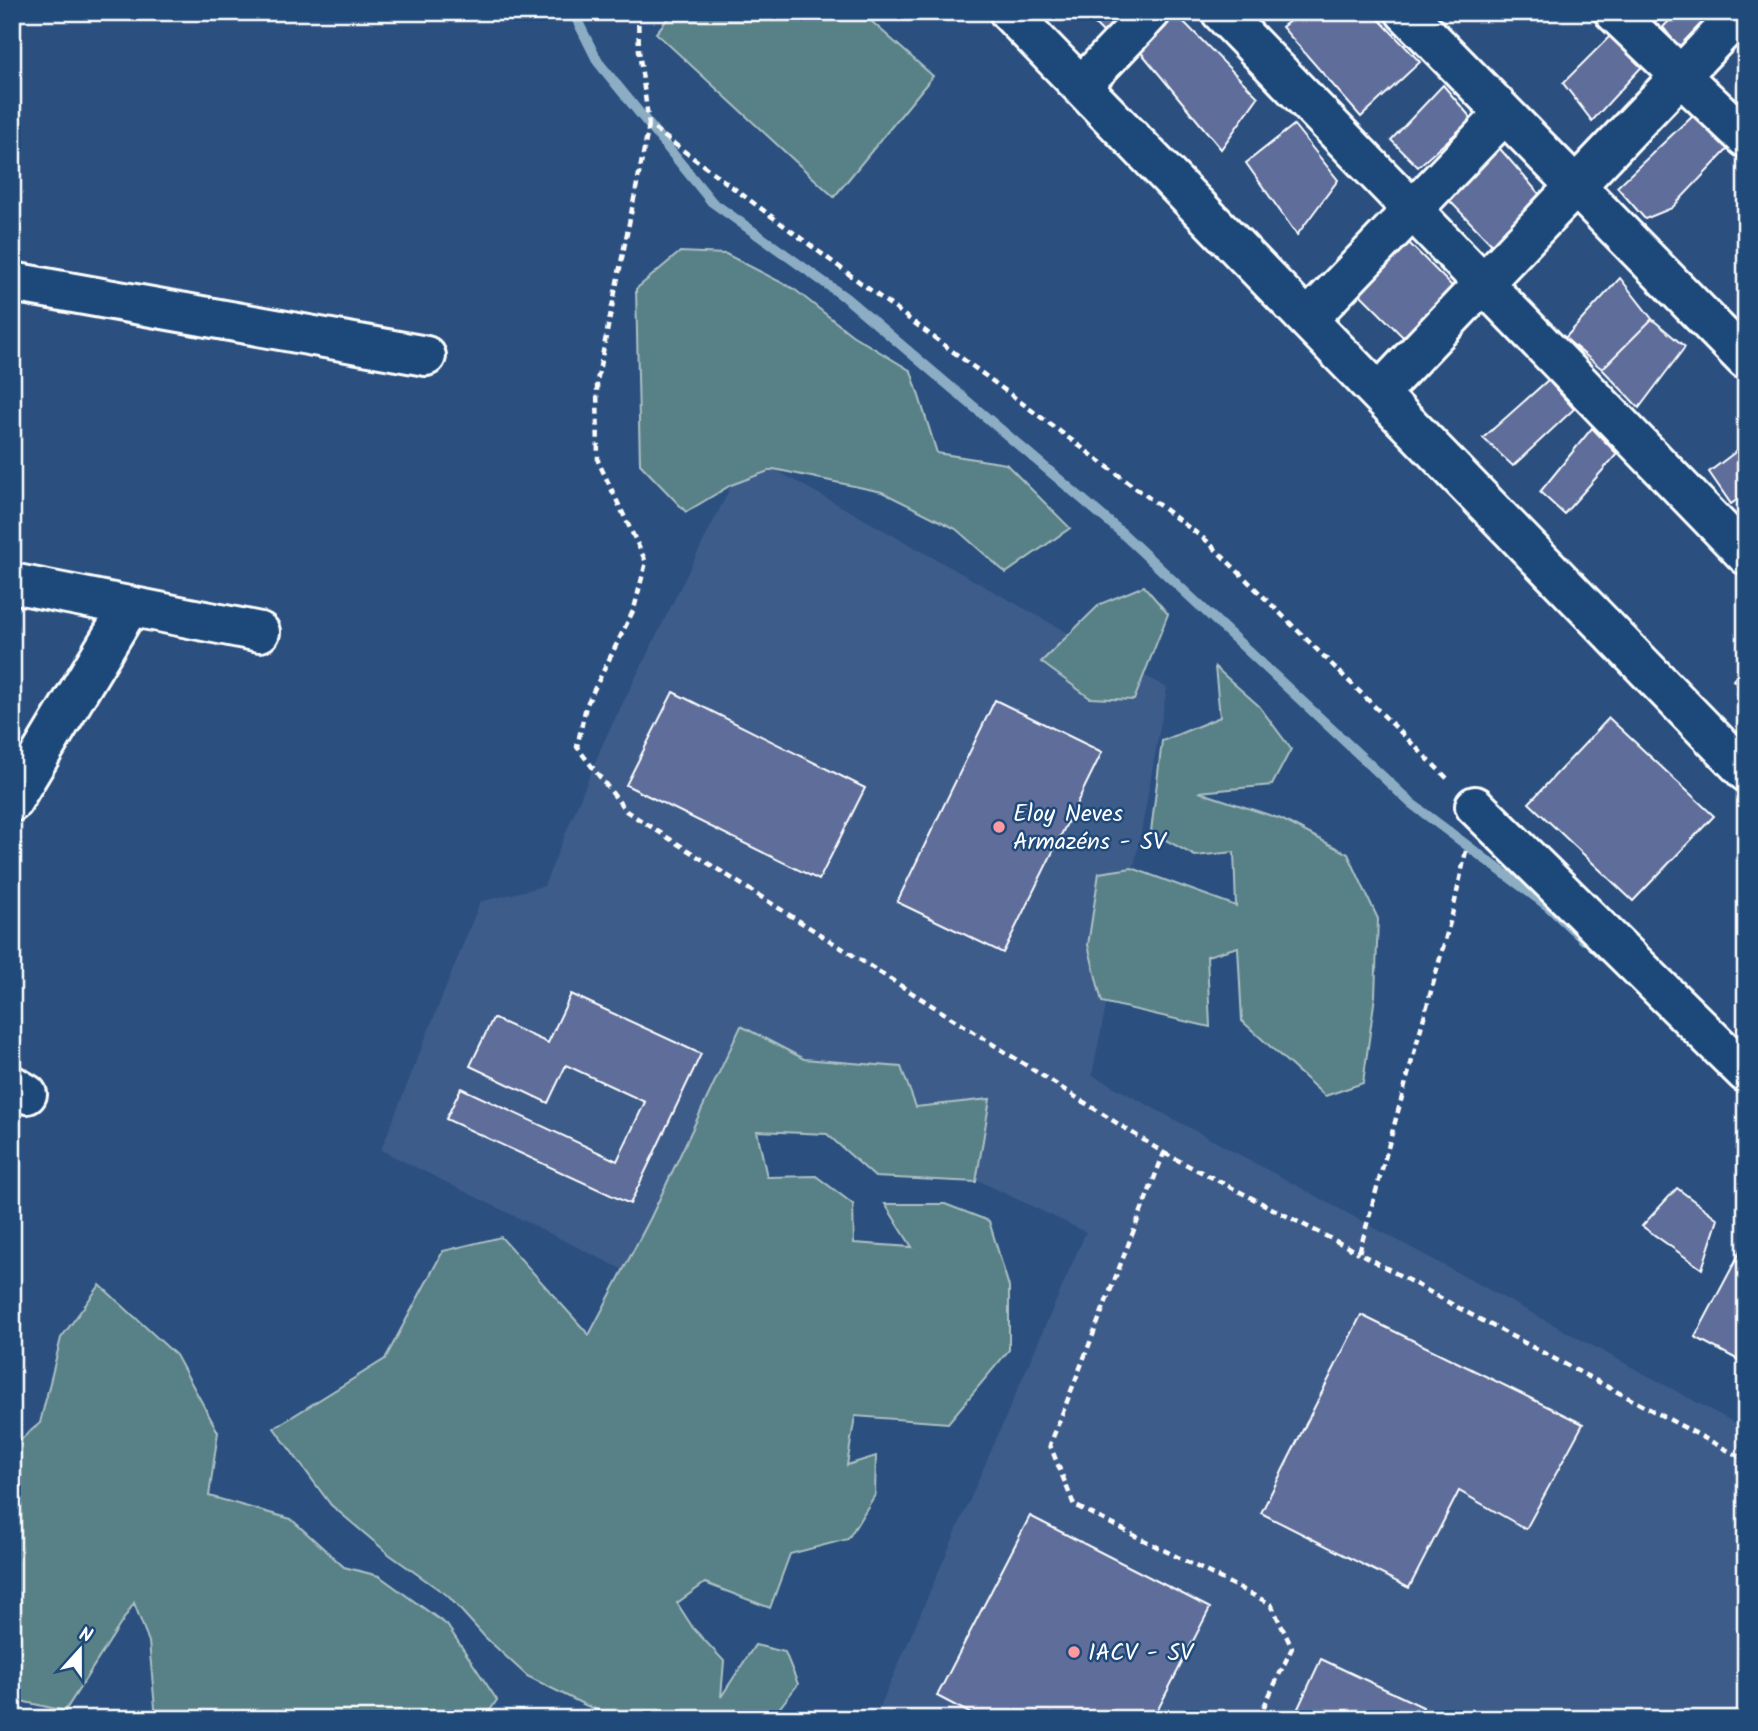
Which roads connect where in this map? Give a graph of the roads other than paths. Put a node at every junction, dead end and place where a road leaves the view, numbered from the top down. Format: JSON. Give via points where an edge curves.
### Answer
{"nodes":[{"id":1,"x":1009,"y":12,"type":"edge"},
{"id":2,"x":1151,"y":12,"type":"edge"},
{"id":3,"x":1221,"y":12,"type":"edge"},
{"id":4,"x":1405,"y":12,"type":"edge"},
{"id":5,"x":1614,"y":12,"type":"edge"},
{"id":6,"x":1741,"y":12,"type":"edge"},
{"id":7,"x":1680,"y":75,"type":"junction"},
{"id":8,"x":1081,"y":86,"type":"junction"},
{"id":9,"x":1504,"y":114,"type":"junction"},
{"id":10,"x":1746,"y":138,"type":"edge"},
{"id":11,"x":1575,"y":186,"type":"junction"},
{"id":12,"x":1412,"y":210,"type":"junction"},
{"id":13,"x":12,"y":282,"type":"edge"},
{"id":14,"x":1485,"y":284,"type":"junction"},
{"id":15,"x":1308,"y":319,"type":"junction"},
{"id":16,"x":426,"y":356,"type":"dead end"},
{"id":17,"x":1746,"y":360,"type":"edge"},
{"id":18,"x":1379,"y":393,"type":"junction"},
{"id":19,"x":1746,"y":555,"type":"edge"},
{"id":20,"x":12,"y":583,"type":"edge"},
{"id":21,"x":130,"y":606,"type":"junction"},
{"id":22,"x":260,"y":632,"type":"dead end"},
{"id":23,"x":1746,"y":772,"type":"edge"},
{"id":24,"x":12,"y":802,"type":"edge"},
{"id":25,"x":1475,"y":806,"type":"road end"},
{"id":26,"x":1746,"y":1073,"type":"edge"}],
"edges":[{"from":1,"to":8,"type":"street"},
{"from":2,"to":8,"type":"street"},
{"from":3,"to":12,"type":"street"},
{"from":4,"to":9,"type":"street"},
{"from":5,"to":7,"type":"street"},
{"from":6,"to":7,"type":"street"},
{"from":7,"to":10,"type":"street"},
{"from":7,"to":11,"type":"street"},
{"from":8,"to":15,"type":"street"},
{"from":9,"to":11,"type":"street"},
{"from":9,"to":12,"type":"street"},
{"from":11,"to":14,"type":"street"},
{"from":11,"to":17,"type":"street"},
{"from":12,"to":14,"type":"street"},
{"from":12,"to":15,"type":"street"},
{"from":13,"to":16,"type":"street"},
{"from":14,"to":18,"type":"street"},
{"from":14,"to":19,"type":"street"},
{"from":15,"to":18,"type":"street"},
{"from":18,"to":23,"type":"street"},
{"from":20,"to":21,"type":"street"},
{"from":21,"to":22,"type":"street"},
{"from":21,"to":24,"type":"street"},
{"from":25,"to":26,"type":"street"}]}
